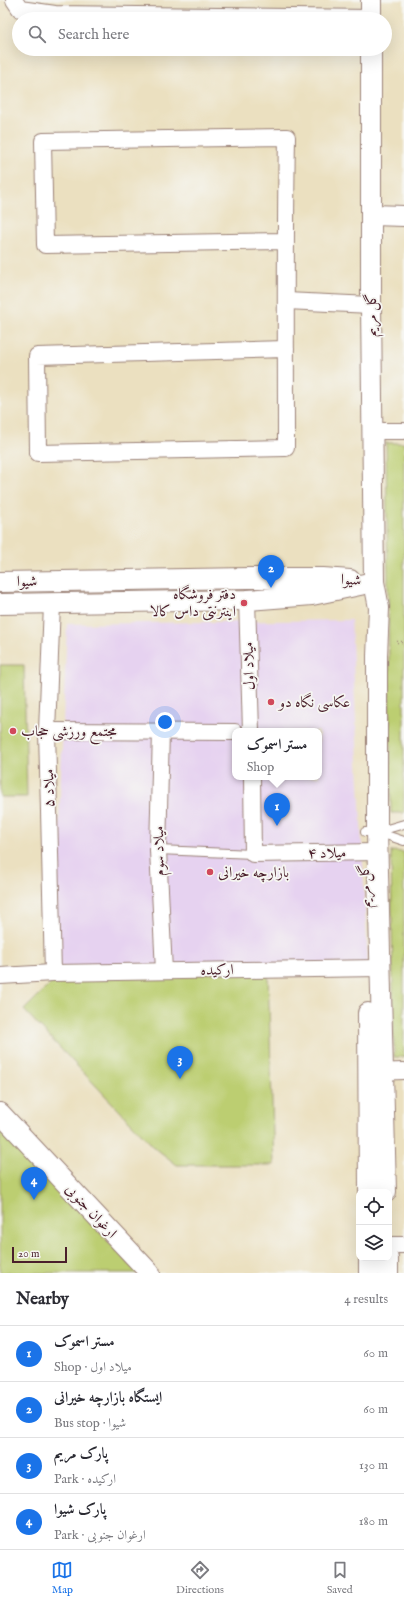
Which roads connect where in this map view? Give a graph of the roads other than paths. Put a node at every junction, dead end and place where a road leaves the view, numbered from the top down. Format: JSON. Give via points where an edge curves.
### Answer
{"nodes":[{"id":1,"x":14,"y":0,"type":"edge"},
{"id":2,"x":41,"y":12,"type":"edge"},
{"id":3,"x":371,"y":56,"type":"edge"},
{"id":4,"x":372,"y":214,"type":"junction"},
{"id":5,"x":404,"y":216,"type":"edge"},
{"id":6,"x":285,"y":241,"type":"junction"},
{"id":7,"x":286,"y":301,"type":"junction"},
{"id":8,"x":371,"y":305,"type":"junction"},
{"id":9,"x":286,"y":349,"type":"junction"},
{"id":10,"x":372,"y":431,"type":"junction"},
{"id":11,"x":404,"y":431,"type":"edge"},
{"id":12,"x":0,"y":582,"type":"edge"},
{"id":13,"x":374,"y":582,"type":"junction"},
{"id":14,"x":247,"y":600,"type":"junction"},
{"id":15,"x":0,"y":604,"type":"edge"},
{"id":16,"x":52,"y":604,"type":"junction"},
{"id":17,"x":251,"y":728,"type":"edge"},
{"id":18,"x":47,"y":731,"type":"junction"},
{"id":19,"x":161,"y":731,"type":"junction"},
{"id":20,"x":232,"y":732,"type":"edge"},
{"id":21,"x":252,"y":780,"type":"edge"},
{"id":22,"x":404,"y":824,"type":"edge"},
{"id":23,"x":371,"y":832,"type":"junction"},
{"id":24,"x":404,"y":841,"type":"edge"},
{"id":25,"x":158,"y":850,"type":"junction"},
{"id":26,"x":370,"y":852,"type":"junction"},
{"id":27,"x":253,"y":854,"type":"junction"},
{"id":28,"x":374,"y":968,"type":"junction"},
{"id":29,"x":164,"y":971,"type":"junction"},
{"id":30,"x":53,"y":973,"type":"junction"},
{"id":31,"x":0,"y":976,"type":"edge"},
{"id":32,"x":404,"y":1071,"type":"edge"},
{"id":33,"x":376,"y":1072,"type":"junction"},
{"id":34,"x":0,"y":1114,"type":"edge"},
{"id":35,"x":369,"y":1189,"type":"edge"},
{"id":36,"x":386,"y":1189,"type":"edge"},
{"id":37,"x":392,"y":1245,"type":"edge"},
{"id":38,"x":404,"y":1245,"type":"edge"},
{"id":39,"x":369,"y":1261,"type":"edge"},
{"id":40,"x":388,"y":1261,"type":"edge"},
{"id":41,"x":150,"y":1273,"type":"edge"},
{"id":42,"x":369,"y":1273,"type":"edge"},
{"id":43,"x":388,"y":1273,"type":"edge"}],
"edges":[{"from":1,"to":2,"type":"street","via":[[20,9]]},
{"from":3,"to":4,"type":"street","name":"گل مریم"},
{"from":4,"to":5,"type":"street"},
{"from":4,"to":8,"type":"street","name":"گل مریم"},
{"from":6,"to":6,"type":"street","via":[[287,137],[43,141],[45,245]]},
{"from":6,"to":7,"type":"street"},
{"from":7,"to":8,"type":"street"},
{"from":7,"to":9,"type":"street"},
{"from":8,"to":10,"type":"street","name":"گل مریم"},
{"from":9,"to":9,"type":"street","via":[[286,448],[38,453],[38,356]]},
{"from":10,"to":11,"type":"street"},
{"from":10,"to":13,"type":"street","name":"گل مریم"},
{"from":12,"to":13,"type":"street","name":"شیوا","via":[[301,578]]},
{"from":13,"to":14,"type":"street","name":"شیوا","via":[[312,595]]},
{"from":13,"to":23,"type":"street","name":"گل مریم","via":[[367,607]]},
{"from":14,"to":16,"type":"street","name":"شیوا"},
{"from":14,"to":17,"type":"street","name":"میلاد اول"},
{"from":15,"to":16,"type":"street","name":"شیوا"},
{"from":16,"to":18,"type":"street","name":"میلاد ۵"},
{"from":18,"to":19,"type":"street"},
{"from":18,"to":30,"type":"street","name":"میلاد ۵"},
{"from":19,"to":20,"type":"street"},
{"from":19,"to":25,"type":"street","name":"میلاد سوم"},
{"from":21,"to":27,"type":"street"},
{"from":22,"to":23,"type":"lane"},
{"from":23,"to":24,"type":"lane"},
{"from":23,"to":26,"type":"street","name":"گل مریم"},
{"from":25,"to":27,"type":"lane"},
{"from":25,"to":29,"type":"street","name":"میلاد سوم"},
{"from":26,"to":27,"type":"street","name":"میلاد ۴"},
{"from":26,"to":28,"type":"street","name":"گل مریم"},
{"from":28,"to":29,"type":"street","name":"ارکیده"},
{"from":28,"to":33,"type":"street","name":"گل مریم"},
{"from":29,"to":30,"type":"street","name":"ارکیده"},
{"from":30,"to":31,"type":"street","name":"ارکیده"},
{"from":32,"to":33,"type":"street"},
{"from":33,"to":35,"type":"street","name":"گل مریم"},
{"from":33,"to":36,"type":"street","name":"گل مریم"},
{"from":34,"to":41,"type":"street","name":"ارغوان جنوبی"},
{"from":37,"to":38,"type":"street"},
{"from":39,"to":42,"type":"street"},
{"from":40,"to":43,"type":"street"}]}
